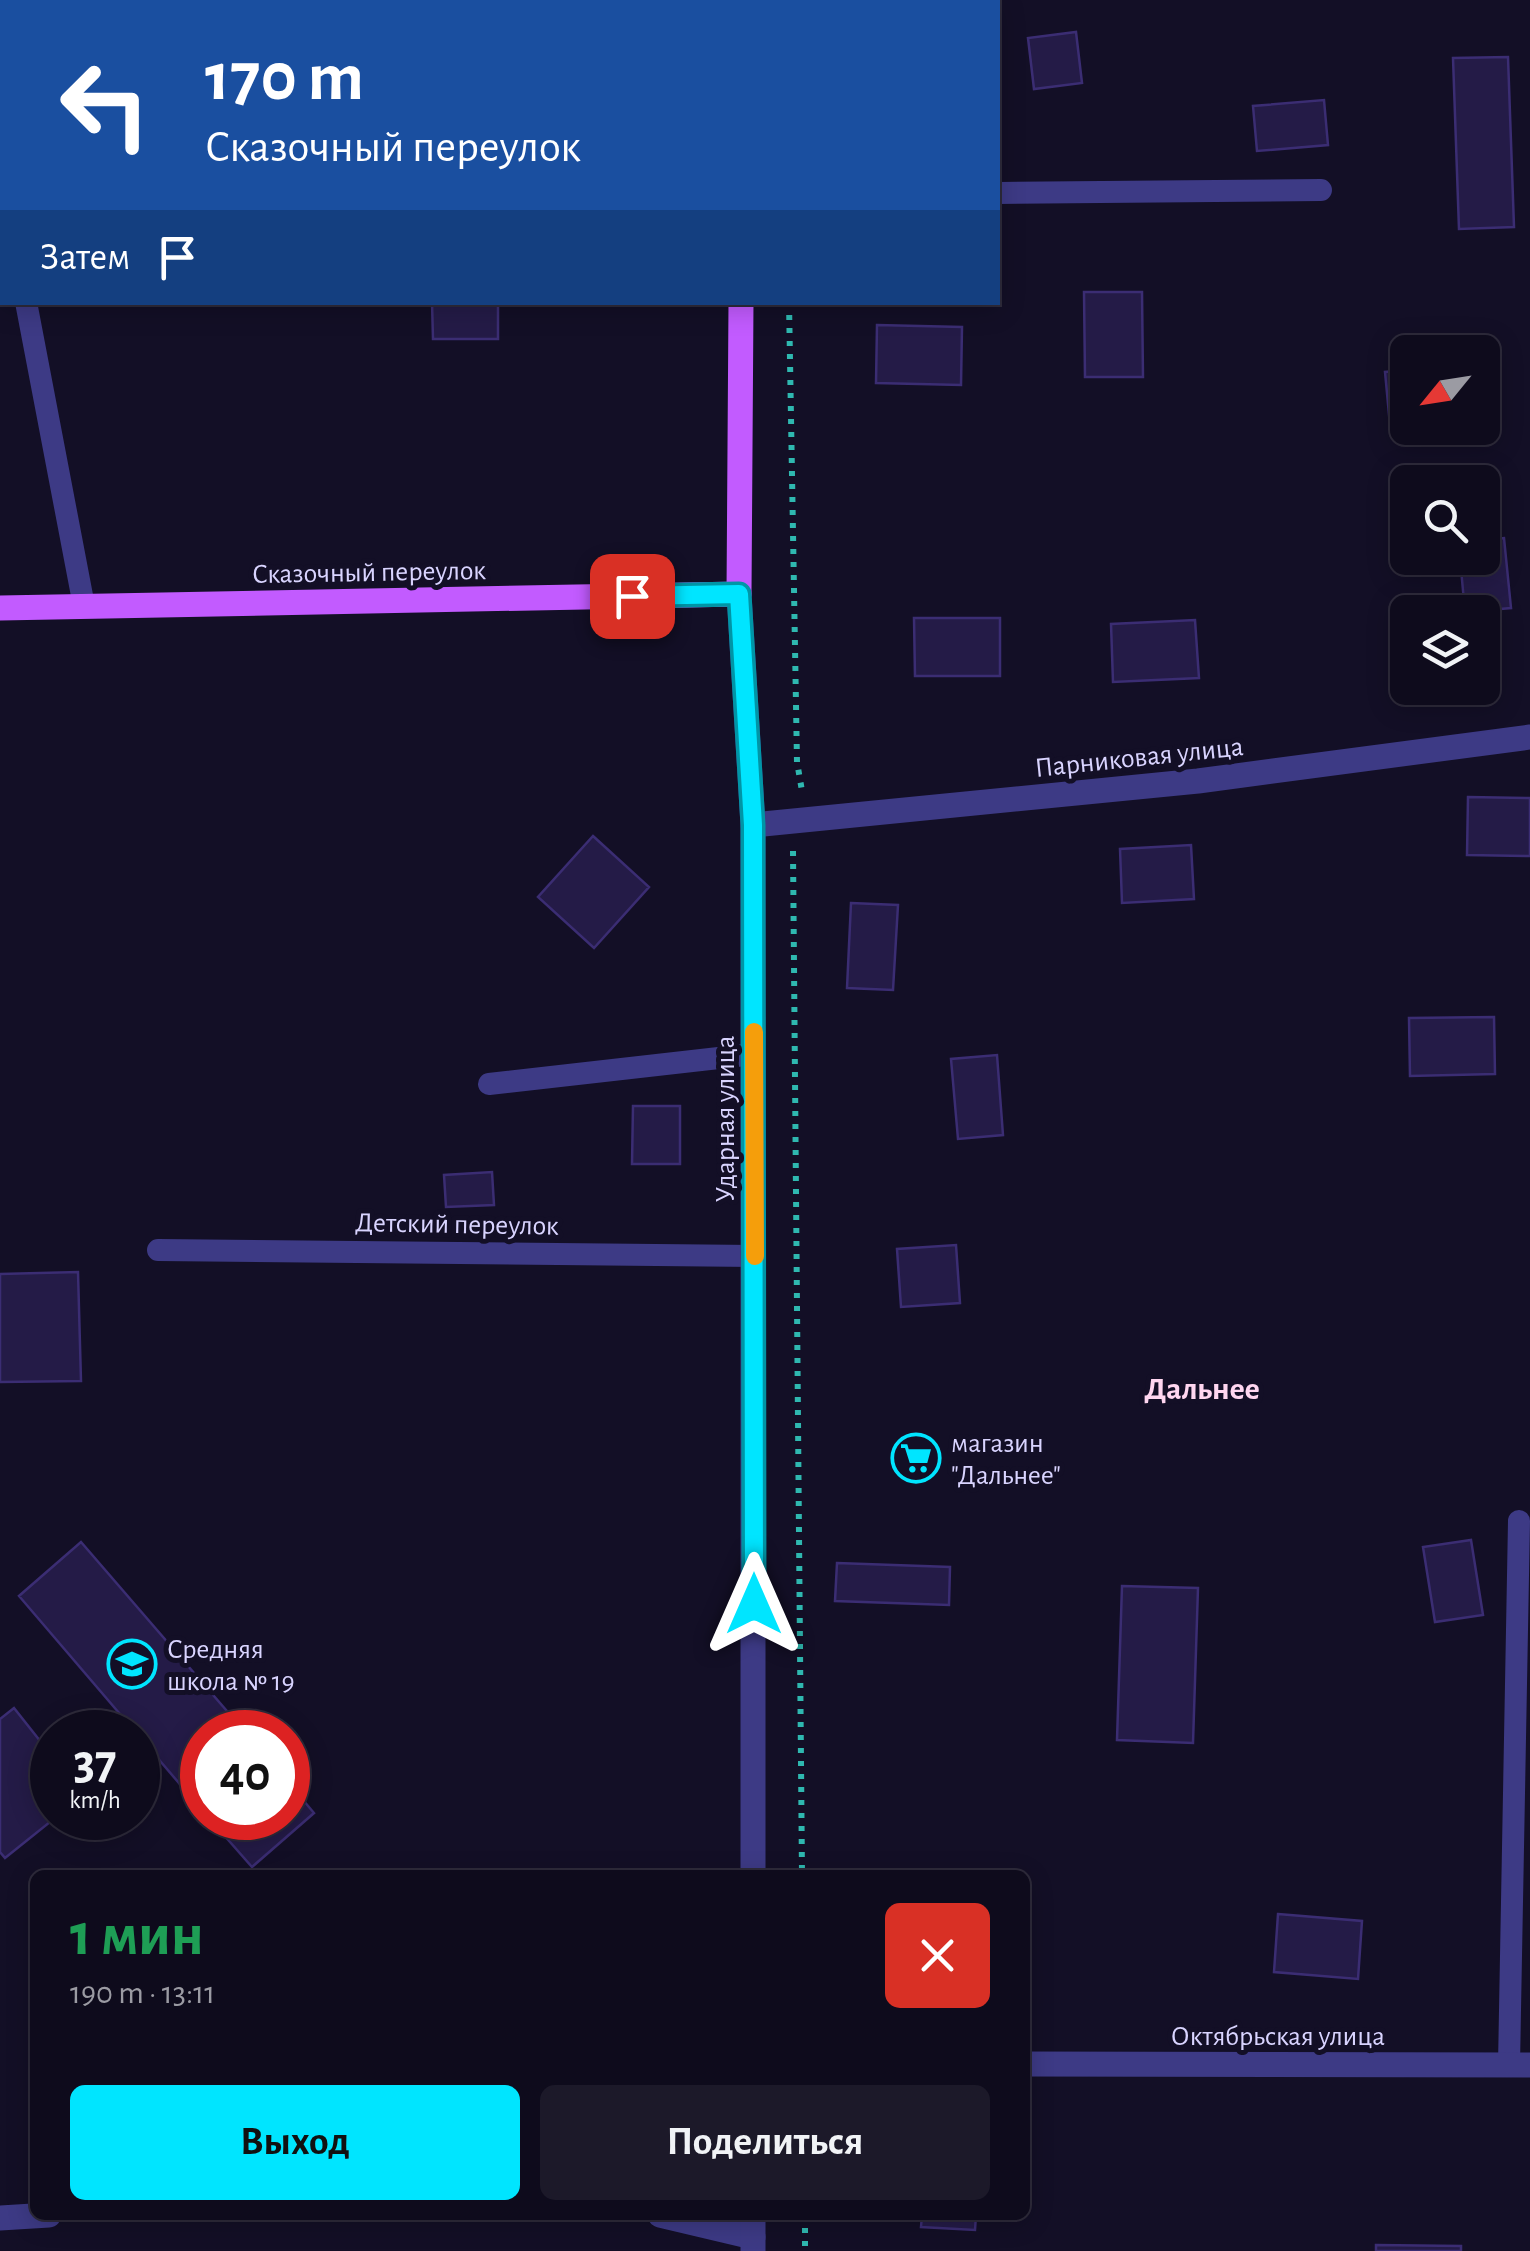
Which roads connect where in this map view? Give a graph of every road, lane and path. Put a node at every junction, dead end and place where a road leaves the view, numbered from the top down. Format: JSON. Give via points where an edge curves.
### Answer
{"nodes":[{"id":1,"x":1321,"y":190,"type":"dead end"},
{"id":2,"x":1000,"y":193,"type":"edge"},
{"id":3,"x":27,"y":305,"type":"edge"},
{"id":4,"x":741,"y":305,"type":"edge"},
{"id":5,"x":789,"y":305,"type":"edge"},
{"id":6,"x":739,"y":594,"type":"junction"},
{"id":7,"x":84,"y":606,"type":"junction"},
{"id":8,"x":0,"y":608,"type":"edge"},
{"id":9,"x":1530,"y":737,"type":"edge"},
{"id":10,"x":807,"y":820,"type":"junction"},
{"id":11,"x":753,"y":825,"type":"junction"},
{"id":12,"x":754,"y":1054,"type":"junction"},
{"id":13,"x":489,"y":1084,"type":"dead end"},
{"id":14,"x":158,"y":1250,"type":"dead end"},
{"id":15,"x":755,"y":1256,"type":"junction"},
{"id":16,"x":1519,"y":1521,"type":"dead end"},
{"id":17,"x":753,"y":1870,"type":"edge"},
{"id":18,"x":802,"y":1870,"type":"edge"},
{"id":19,"x":1030,"y":2064,"type":"edge"},
{"id":20,"x":1520,"y":2065,"type":"edge"},
{"id":21,"x":30,"y":2216,"type":"edge"},
{"id":22,"x":0,"y":2218,"type":"edge"},
{"id":23,"x":684,"y":2220,"type":"edge"},
{"id":24,"x":804,"y":2220,"type":"edge"},
{"id":25,"x":753,"y":2234,"type":"edge"},
{"id":26,"x":805,"y":2251,"type":"edge"}],
"edges":[{"from":1,"to":2,"type":"lane"},
{"from":3,"to":7,"type":"lane"},
{"from":4,"to":6,"type":"main road","name":"Ударная улица"},
{"from":5,"to":10,"type":"path","via":[[796,762]]},
{"from":6,"to":7,"type":"main road","name":"Сказочный переулок"},
{"from":6,"to":11,"type":"street","name":"Ударная улица"},
{"from":7,"to":8,"type":"main road","name":"Сказочный переулок"},
{"from":9,"to":10,"type":"street","name":"Парниковая улица","via":[[1198,782]]},
{"from":10,"to":11,"type":"street","name":"Парниковая улица"},
{"from":10,"to":18,"type":"path","via":[[808,828],[792,844]]},
{"from":11,"to":12,"type":"street","name":"Ударная улица"},
{"from":12,"to":13,"type":"lane"},
{"from":12,"to":15,"type":"street","name":"Ударная улица"},
{"from":14,"to":15,"type":"lane","name":"Детский переулок"},
{"from":15,"to":17,"type":"street","name":"Ударная улица"},
{"from":16,"to":20,"type":"lane"},
{"from":19,"to":20,"type":"street","name":"Октябрьская улица"},
{"from":21,"to":22,"type":"street"},
{"from":23,"to":25,"type":"street"},
{"from":24,"to":26,"type":"path"}]}
